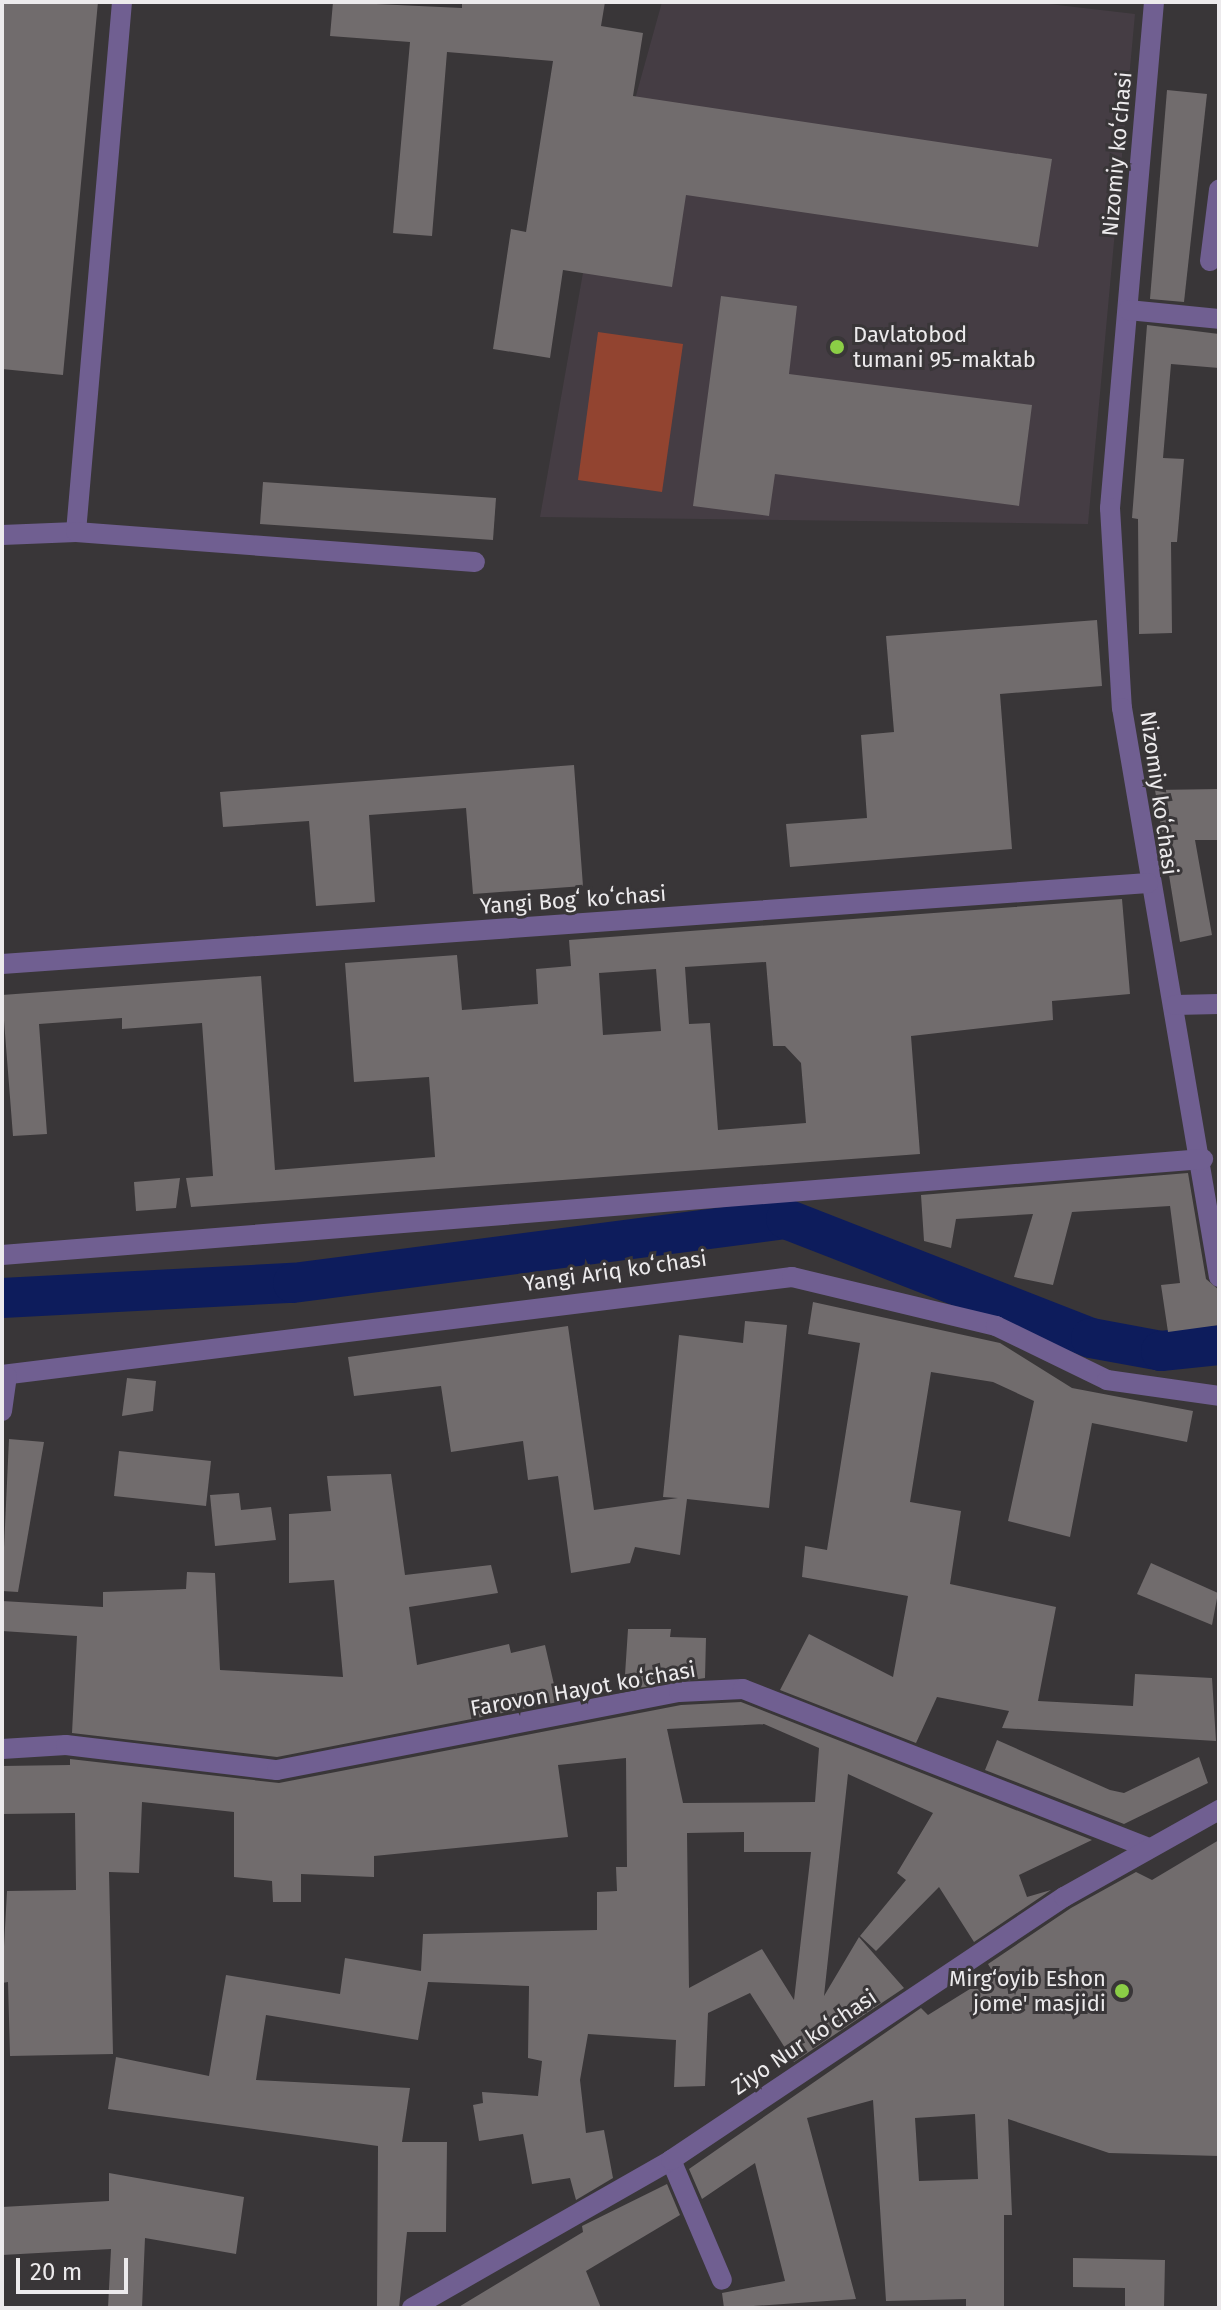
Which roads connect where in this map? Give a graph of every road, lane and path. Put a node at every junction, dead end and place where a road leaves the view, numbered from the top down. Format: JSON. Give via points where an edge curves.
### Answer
{"nodes":[{"id":1,"x":122,"y":2,"type":"edge"},
{"id":2,"x":1154,"y":2,"type":"edge"},
{"id":3,"x":1219,"y":190,"type":"edge"},
{"id":4,"x":1210,"y":261,"type":"dead end"},
{"id":5,"x":1128,"y":310,"type":"junction"},
{"id":6,"x":1219,"y":319,"type":"edge"},
{"id":7,"x":76,"y":532,"type":"junction"},
{"id":8,"x":2,"y":535,"type":"edge"},
{"id":9,"x":475,"y":562,"type":"dead end"},
{"id":10,"x":1148,"y":883,"type":"junction"},
{"id":11,"x":2,"y":964,"type":"edge"},
{"id":12,"x":1219,"y":1004,"type":"edge"},
{"id":13,"x":1175,"y":1005,"type":"junction"},
{"id":14,"x":1203,"y":1159,"type":"junction"},
{"id":15,"x":2,"y":1255,"type":"edge"},
{"id":16,"x":1219,"y":1277,"type":"edge"},
{"id":17,"x":5,"y":1376,"type":"edge"},
{"id":18,"x":1219,"y":1396,"type":"edge"},
{"id":19,"x":2,"y":1411,"type":"edge"},
{"id":20,"x":2,"y":1749,"type":"edge"},
{"id":21,"x":1219,"y":1810,"type":"edge"},
{"id":22,"x":1147,"y":1847,"type":"junction"},
{"id":23,"x":671,"y":2160,"type":"junction"},
{"id":24,"x":722,"y":2280,"type":"dead end"},
{"id":25,"x":412,"y":2308,"type":"edge"}],
"edges":[{"from":1,"to":7,"type":"street"},
{"from":2,"to":5,"type":"street","name":"Nizomiy koʻchasi"},
{"from":3,"to":4,"type":"street"},
{"from":5,"to":6,"type":"street"},
{"from":5,"to":10,"type":"street","name":"Nizomiy koʻchasi","via":[[1110,508],[1122,708]]},
{"from":7,"to":8,"type":"street"},
{"from":7,"to":9,"type":"street"},
{"from":10,"to":11,"type":"street","name":"Yangi Bogʻ koʻchasi"},
{"from":10,"to":13,"type":"street","name":"Nizomiy koʻchasi"},
{"from":12,"to":13,"type":"street"},
{"from":13,"to":14,"type":"street","name":"Nizomiy koʻchasi"},
{"from":14,"to":15,"type":"street"},
{"from":14,"to":16,"type":"street","name":"Nizomiy koʻchasi"},
{"from":17,"to":18,"type":"street","name":"Yangi Ariq koʻchasi","via":[[792,1277],[996,1326],[1107,1380]]},
{"from":17,"to":19,"type":"street"},
{"from":20,"to":22,"type":"street","name":"Farovon Hayot koʻchasi","via":[[66,1745],[277,1770],[679,1692],[743,1689]]},
{"from":21,"to":22,"type":"street","name":"Ziyo Nur koʻchasi"},
{"from":22,"to":23,"type":"street","name":"Ziyo Nur koʻchasi"},
{"from":23,"to":24,"type":"street"},
{"from":23,"to":25,"type":"street","name":"Ziyo Nur koʻchasi"}]}
